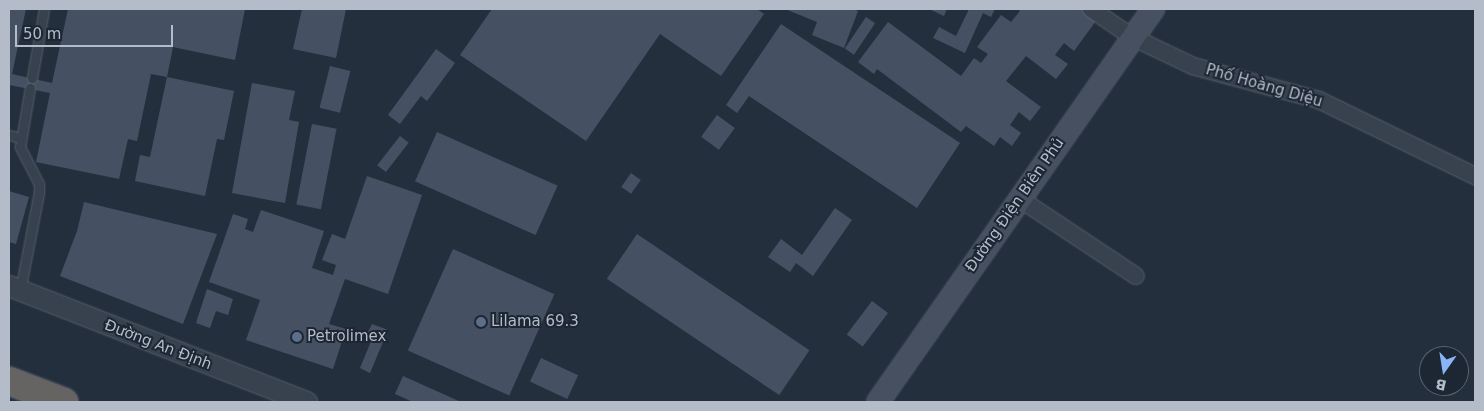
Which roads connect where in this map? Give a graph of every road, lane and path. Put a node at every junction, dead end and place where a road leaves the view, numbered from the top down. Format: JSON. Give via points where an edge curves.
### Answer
{"nodes":[{"id":1,"x":44,"y":9,"type":"edge"},
{"id":2,"x":1091,"y":9,"type":"edge"},
{"id":3,"x":1152,"y":9,"type":"edge"},
{"id":4,"x":1132,"y":37,"type":"junction"},
{"id":5,"x":32,"y":78,"type":"dead end"},
{"id":6,"x":30,"y":88,"type":"dead end"},
{"id":7,"x":9,"y":135,"type":"edge"},
{"id":8,"x":21,"y":138,"type":"junction"},
{"id":9,"x":1475,"y":176,"type":"edge"},
{"id":10,"x":1020,"y":199,"type":"junction"},
{"id":11,"x":1136,"y":276,"type":"dead end"},
{"id":12,"x":14,"y":289,"type":"edge"},
{"id":13,"x":9,"y":381,"type":"edge"},
{"id":14,"x":64,"y":402,"type":"edge"},
{"id":15,"x":307,"y":402,"type":"edge"},
{"id":16,"x":878,"y":402,"type":"edge"}],
"edges":[{"from":1,"to":5,"type":"lane"},
{"from":2,"to":4,"type":"street","name":"Phố Hoàng Diệu"},
{"from":3,"to":4,"type":"main road","name":"Đường Điện Biên Phủ"},
{"from":4,"to":9,"type":"street","name":"Phố Hoàng Diệu","via":[[1193,66],[1319,100]]},
{"from":4,"to":10,"type":"main road","name":"Đường Điện Biên Phủ"},
{"from":6,"to":8,"type":"lane"},
{"from":7,"to":8,"type":"lane"},
{"from":8,"to":12,"type":"lane","via":[[21,153],[39,184],[39,192]]},
{"from":10,"to":11,"type":"street"},
{"from":10,"to":16,"type":"main road","name":"Đường Điện Biên Phủ"},
{"from":12,"to":15,"type":"street","name":"Đường An Định"},
{"from":13,"to":14,"type":"highway"}]}
